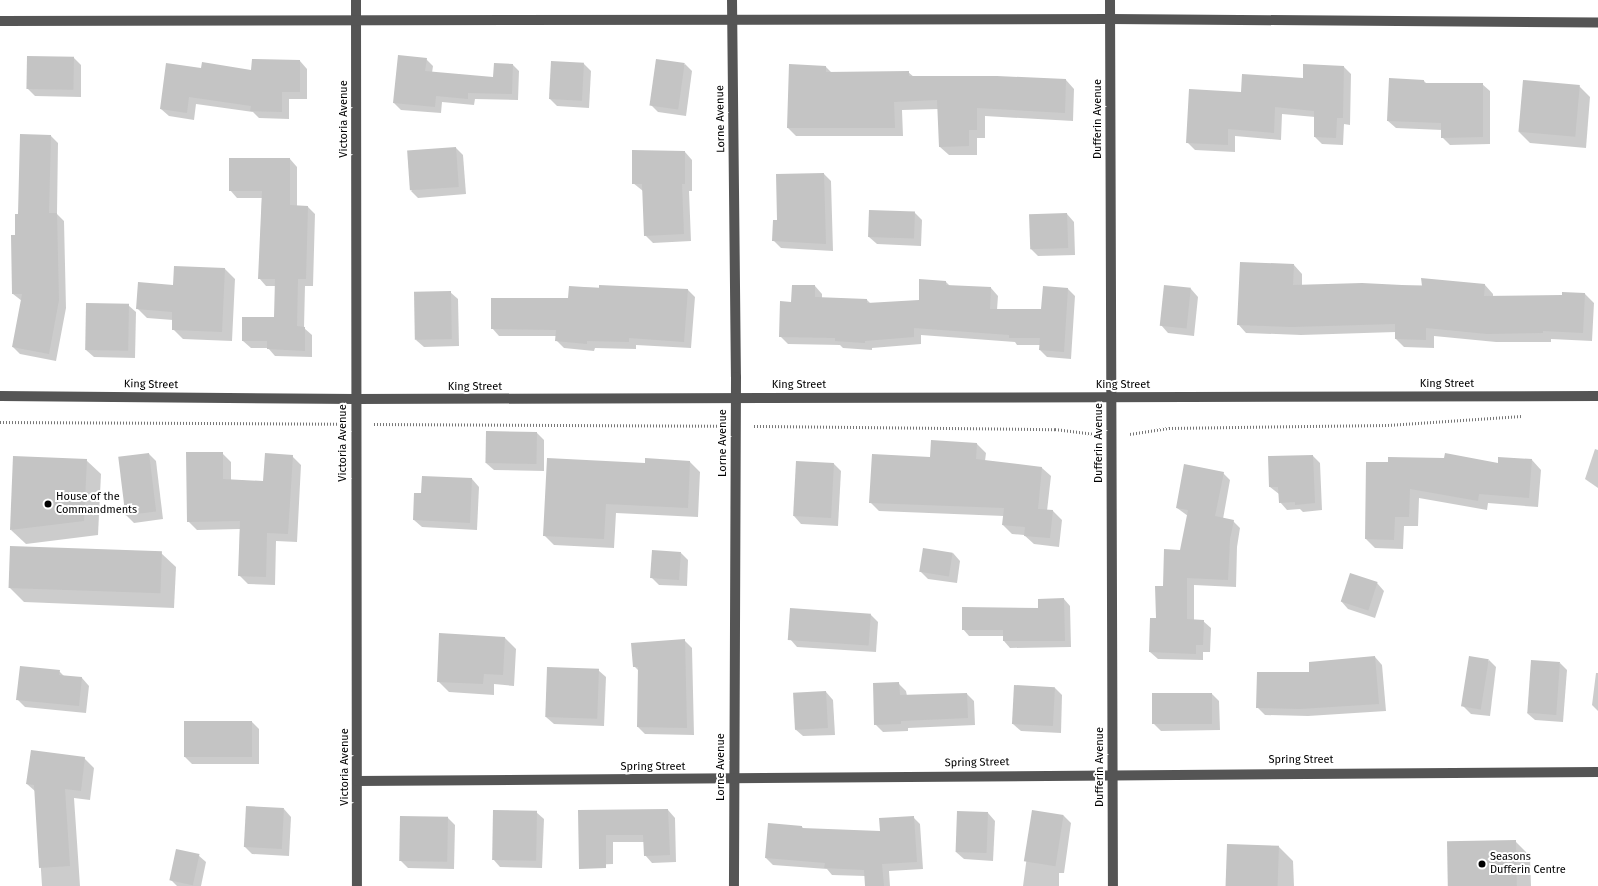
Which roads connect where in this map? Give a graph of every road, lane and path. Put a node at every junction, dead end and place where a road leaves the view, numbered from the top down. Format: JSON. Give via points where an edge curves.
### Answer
{"nodes":[{"id":1,"x":356,"y":0,"type":"edge"},
{"id":2,"x":732,"y":0,"type":"edge"},
{"id":3,"x":1110,"y":0,"type":"edge"},
{"id":4,"x":1110,"y":19,"type":"junction"},
{"id":5,"x":732,"y":20,"type":"junction"},
{"id":6,"x":0,"y":21,"type":"edge"},
{"id":7,"x":356,"y":21,"type":"junction"},
{"id":8,"x":1598,"y":22,"type":"edge"},
{"id":9,"x":0,"y":396,"type":"edge"},
{"id":10,"x":1598,"y":396,"type":"edge"},
{"id":11,"x":736,"y":397,"type":"junction"},
{"id":12,"x":1110,"y":397,"type":"junction"},
{"id":13,"x":355,"y":399,"type":"junction"},
{"id":14,"x":1526,"y":416,"type":"dead end"},
{"id":15,"x":0,"y":422,"type":"edge"},
{"id":16,"x":355,"y":424,"type":"junction"},
{"id":17,"x":735,"y":426,"type":"junction"},
{"id":18,"x":1111,"y":434,"type":"junction"},
{"id":19,"x":1598,"y":772,"type":"edge"},
{"id":20,"x":1112,"y":774,"type":"junction"},
{"id":21,"x":733,"y":778,"type":"junction"},
{"id":22,"x":357,"y":781,"type":"junction"},
{"id":23,"x":357,"y":886,"type":"edge"},
{"id":24,"x":734,"y":886,"type":"edge"},
{"id":25,"x":1113,"y":886,"type":"edge"}],
"edges":[{"from":1,"to":7,"type":"street","name":"Victoria Avenue"},
{"from":2,"to":5,"type":"street","name":"Lorne Avenue"},
{"from":3,"to":4,"type":"street","name":"Dufferin Avenue"},
{"from":4,"to":5,"type":"street"},
{"from":4,"to":8,"type":"street"},
{"from":4,"to":12,"type":"street","name":"Dufferin Avenue"},
{"from":5,"to":7,"type":"street"},
{"from":5,"to":11,"type":"street","name":"Lorne Avenue"},
{"from":6,"to":7,"type":"street"},
{"from":7,"to":13,"type":"street","name":"Victoria Avenue"},
{"from":9,"to":13,"type":"street","name":"King Street"},
{"from":10,"to":12,"type":"street","name":"King Street"},
{"from":11,"to":12,"type":"street","name":"King Street"},
{"from":11,"to":13,"type":"street","name":"King Street"},
{"from":11,"to":17,"type":"street","name":"Lorne Avenue"},
{"from":12,"to":18,"type":"street","name":"Dufferin Avenue"},
{"from":13,"to":16,"type":"street","name":"Victoria Avenue"},
{"from":14,"to":18,"type":"path","via":[[1388,425],[1169,428],[1145,434]]},
{"from":15,"to":16,"type":"path"},
{"from":16,"to":17,"type":"path"},
{"from":16,"to":22,"type":"street","name":"Victoria Avenue"},
{"from":17,"to":18,"type":"path","via":[[1055,430],[1078,434]]},
{"from":17,"to":21,"type":"street","name":"Lorne Avenue"},
{"from":18,"to":20,"type":"street","name":"Dufferin Avenue"},
{"from":19,"to":20,"type":"street","name":"Spring Street"},
{"from":20,"to":21,"type":"street","name":"Spring Street"},
{"from":20,"to":25,"type":"street","name":"Dufferin Avenue"},
{"from":21,"to":22,"type":"street","name":"Spring Street"},
{"from":21,"to":24,"type":"street","name":"Lorne Avenue"},
{"from":22,"to":23,"type":"street","name":"Victoria Avenue"}]}
